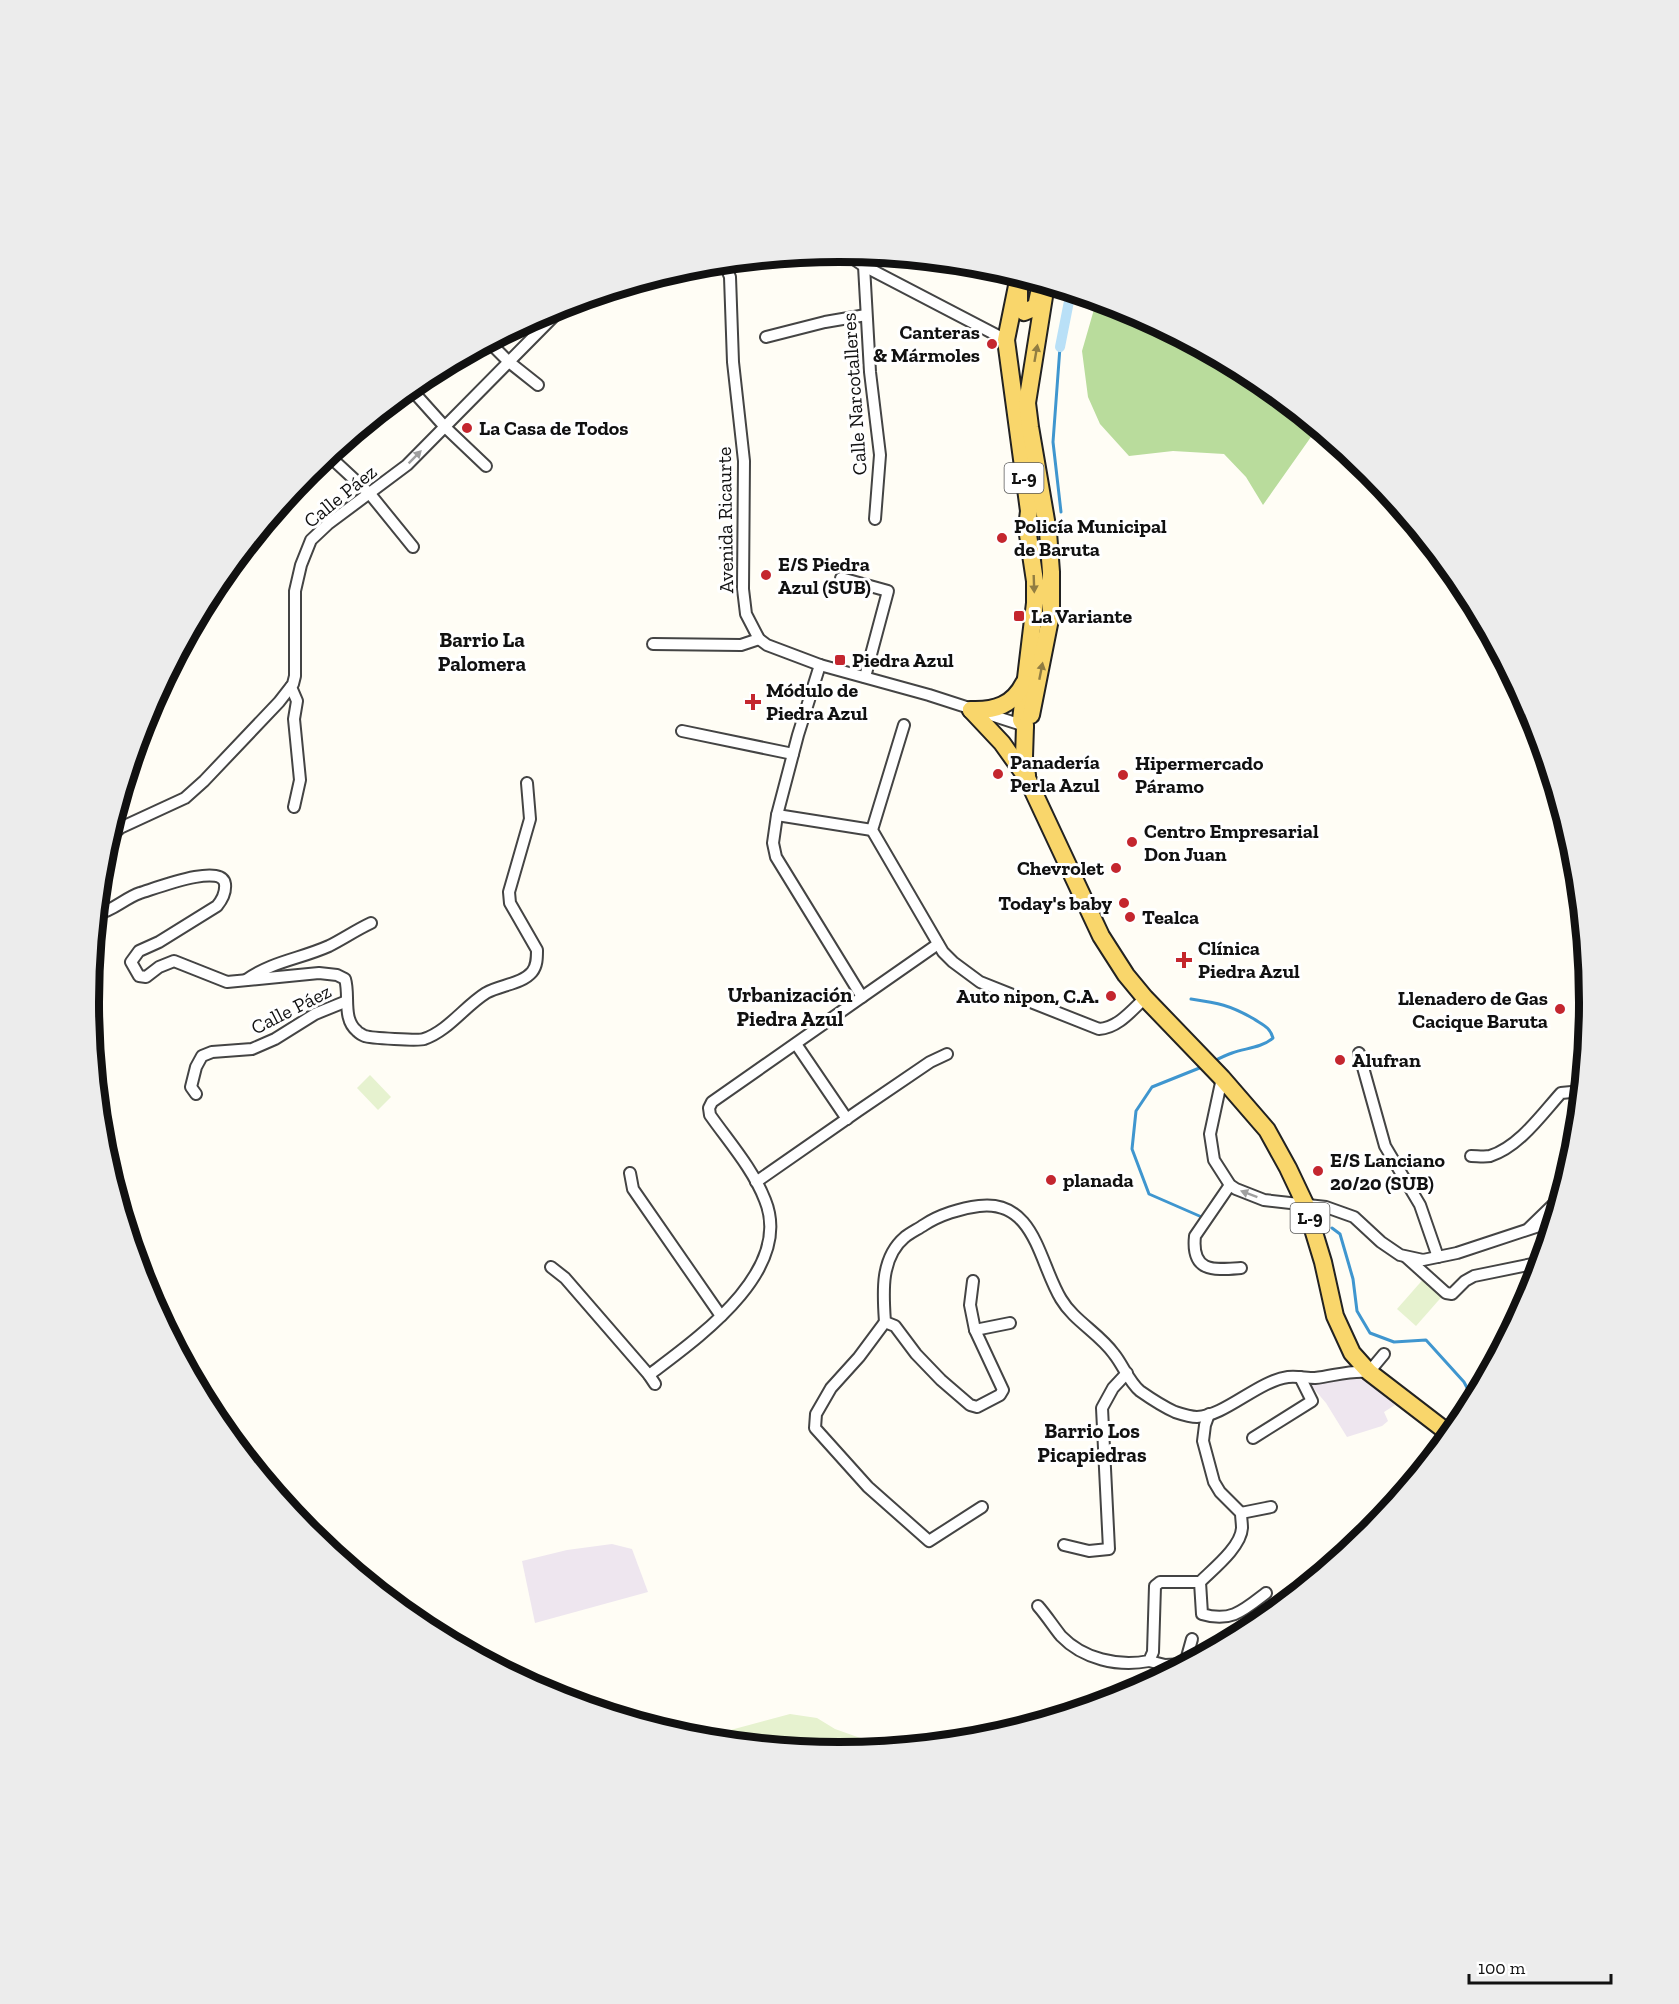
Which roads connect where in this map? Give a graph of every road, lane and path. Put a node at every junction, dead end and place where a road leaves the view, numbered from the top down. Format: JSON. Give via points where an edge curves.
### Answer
{"nodes":[{"id":1,"x":858,"y":262,"type":"edge"},
{"id":2,"x":864,"y":266,"type":"junction"},
{"id":3,"x":727,"y":271,"type":"edge"},
{"id":4,"x":1017,"y":284,"type":"edge"},
{"id":5,"x":1019,"y":284,"type":"edge"},
{"id":6,"x":1039,"y":290,"type":"edge"},
{"id":7,"x":1045,"y":291,"type":"edge"},
{"id":8,"x":867,"y":315,"type":"junction"},
{"id":9,"x":549,"y":321,"type":"edge"},
{"id":10,"x":766,"y":337,"type":"dead end"},
{"id":11,"x":1006,"y":340,"type":"junction"},
{"id":12,"x":494,"y":347,"type":"edge"},
{"id":13,"x":509,"y":362,"type":"junction"},
{"id":14,"x":538,"y":385,"type":"dead end"},
{"id":15,"x":416,"y":395,"type":"edge"},
{"id":16,"x":1027,"y":403,"type":"junction"},
{"id":17,"x":446,"y":427,"type":"junction"},
{"id":18,"x":334,"y":461,"type":"edge"},
{"id":19,"x":486,"y":466,"type":"dead end"},
{"id":20,"x":370,"y":494,"type":"junction"},
{"id":21,"x":876,"y":519,"type":"dead end"},
{"id":22,"x":413,"y":547,"type":"dead end"},
{"id":23,"x":841,"y":578,"type":"dead end"},
{"id":24,"x":759,"y":639,"type":"junction"},
{"id":25,"x":653,"y":644,"type":"dead end"},
{"id":26,"x":820,"y":665,"type":"junction"},
{"id":27,"x":865,"y":677,"type":"junction"},
{"id":28,"x":1026,"y":679,"type":"junction"},
{"id":29,"x":291,"y":687,"type":"junction"},
{"id":30,"x":971,"y":710,"type":"junction"},
{"id":31,"x":904,"y":725,"type":"dead end"},
{"id":32,"x":1025,"y":726,"type":"junction"},
{"id":33,"x":682,"y":731,"type":"dead end"},
{"id":34,"x":793,"y":754,"type":"junction"},
{"id":35,"x":1027,"y":778,"type":"junction"},
{"id":36,"x":527,"y":783,"type":"dead end"},
{"id":37,"x":294,"y":807,"type":"dead end"},
{"id":38,"x":777,"y":815,"type":"junction"},
{"id":39,"x":120,"y":828,"type":"edge"},
{"id":40,"x":872,"y":830,"type":"junction"},
{"id":41,"x":104,"y":912,"type":"edge"},
{"id":42,"x":371,"y":923,"type":"dead end"},
{"id":43,"x":938,"y":944,"type":"junction"},
{"id":44,"x":243,"y":981,"type":"junction"},
{"id":45,"x":862,"y":997,"type":"junction"},
{"id":46,"x":1145,"y":998,"type":"junction"},
{"id":47,"x":347,"y":1001,"type":"junction"},
{"id":48,"x":796,"y":1044,"type":"junction"},
{"id":49,"x":1359,"y":1053,"type":"dead end"},
{"id":50,"x":947,"y":1054,"type":"dead end"},
{"id":51,"x":1222,"y":1078,"type":"junction"},
{"id":52,"x":1575,"y":1092,"type":"edge"},
{"id":53,"x":196,"y":1094,"type":"dead end"},
{"id":54,"x":847,"y":1119,"type":"junction"},
{"id":55,"x":1471,"y":1156,"type":"dead end"},
{"id":56,"x":630,"y":1173,"type":"dead end"},
{"id":57,"x":756,"y":1182,"type":"junction"},
{"id":58,"x":1230,"y":1185,"type":"junction"},
{"id":59,"x":1306,"y":1206,"type":"junction"},
{"id":60,"x":1551,"y":1207,"type":"edge"},
{"id":61,"x":1546,"y":1224,"type":"edge"},
{"id":62,"x":1524,"y":1232,"type":"junction"},
{"id":63,"x":1406,"y":1256,"type":"junction"},
{"id":64,"x":1438,"y":1257,"type":"junction"},
{"id":65,"x":1532,"y":1264,"type":"edge"},
{"id":66,"x":551,"y":1267,"type":"dead end"},
{"id":67,"x":1241,"y":1268,"type":"dead end"},
{"id":68,"x":973,"y":1281,"type":"dead end"},
{"id":69,"x":721,"y":1316,"type":"junction"},
{"id":70,"x":885,"y":1322,"type":"junction"},
{"id":71,"x":1010,"y":1323,"type":"dead end"},
{"id":72,"x":975,"y":1330,"type":"junction"},
{"id":73,"x":1384,"y":1354,"type":"dead end"},
{"id":74,"x":1369,"y":1372,"type":"junction"},
{"id":75,"x":1127,"y":1373,"type":"junction"},
{"id":76,"x":1300,"y":1377,"type":"junction"},
{"id":77,"x":1209,"y":1414,"type":"junction"},
{"id":78,"x":1444,"y":1429,"type":"edge"},
{"id":79,"x":1253,"y":1438,"type":"dead end"},
{"id":80,"x":982,"y":1507,"type":"dead end"},
{"id":81,"x":1271,"y":1507,"type":"dead end"},
{"id":82,"x":1241,"y":1513,"type":"junction"},
{"id":83,"x":1064,"y":1545,"type":"dead end"},
{"id":84,"x":1200,"y":1582,"type":"junction"},
{"id":85,"x":1266,"y":1593,"type":"dead end"},
{"id":86,"x":1038,"y":1606,"type":"dead end"},
{"id":87,"x":1192,"y":1639,"type":"dead end"},
{"id":88,"x":1188,"y":1655,"type":"edge"},
{"id":89,"x":1149,"y":1661,"type":"junction"},
{"id":90,"x":1169,"y":1665,"type":"edge"}],
"edges":[{"from":1,"to":2,"type":"street"},
{"from":2,"to":8,"type":"street","name":"Calle Narcotalleres"},
{"from":2,"to":11,"type":"street"},
{"from":3,"to":24,"type":"street","name":"Avenida Ricaurte","via":[[744,461],[743,589],[746,614]]},
{"from":4,"to":11,"type":"main road","number":"L-9"},
{"from":5,"to":6,"type":"main road","number":"L-9","via":[[1019,306],[1024,312],[1036,307]]},
{"from":16,"to":7,"type":"main road","number":"L-9","one_way":true},
{"from":8,"to":10,"type":"street"},
{"from":8,"to":21,"type":"street","name":"Calle Narcotalleres","via":[[880,455]]},
{"from":9,"to":13,"type":"street","name":"Calle Páez"},
{"from":11,"to":16,"type":"main road","via":[[1016,360]]},
{"from":11,"to":28,"type":"main road","number":"L-9","one_way":true,"via":[[1035,581]]},
{"from":12,"to":13,"type":"street"},
{"from":13,"to":14,"type":"street"},
{"from":13,"to":17,"type":"street","name":"Calle Páez"},
{"from":15,"to":17,"type":"street"},
{"from":32,"to":16,"type":"main road","number":"L-9","one_way":true,"via":[[1030,720],[1043,661],[1051,614],[1052,572]]},
{"from":17,"to":19,"type":"street"},
{"from":20,"to":17,"type":"street","name":"Calle Páez","one_way":true},
{"from":18,"to":20,"type":"street"},
{"from":20,"to":22,"type":"street"},
{"from":20,"to":29,"type":"street","name":"Calle Páez","via":[[319,531],[306,550],[295,591],[295,676]]},
{"from":23,"to":27,"type":"street","via":[[888,591]]},
{"from":24,"to":25,"type":"street","via":[[741,645]]},
{"from":24,"to":26,"type":"street"},
{"from":26,"to":27,"type":"street"},
{"from":26,"to":34,"type":"street"},
{"from":27,"to":30,"type":"street"},
{"from":28,"to":30,"type":"main road","via":[[1004,705],[986,711]]},
{"from":28,"to":32,"type":"main road","number":"L-9","via":[[1020,720]]},
{"from":29,"to":37,"type":"street","name":"Calle Páez","via":[[297,701],[294,719],[300,780]]},
{"from":29,"to":39,"type":"street","via":[[185,798]]},
{"from":30,"to":32,"type":"street"},
{"from":30,"to":35,"type":"main road","number":"L-9"},
{"from":31,"to":40,"type":"street"},
{"from":32,"to":35,"type":"main road","number":"L-9"},
{"from":33,"to":34,"type":"street"},
{"from":34,"to":38,"type":"street"},
{"from":35,"to":46,"type":"main road","number":"L-9","via":[[1101,936]]},
{"from":36,"to":47,"type":"street","via":[[530,819],[509,892],[510,903],[537,950],[531,973],[487,993],[423,1040],[364,1036],[351,1024]]},
{"from":38,"to":40,"type":"street"},
{"from":38,"to":45,"type":"street","via":[[773,843],[781,867]]},
{"from":40,"to":43,"type":"street"},
{"from":41,"to":44,"type":"street","name":"Calle Páez","via":[[140,893],[204,875],[218,876],[225,886],[217,906],[139,951],[131,962],[139,976],[146,977],[174,962],[226,982]]},
{"from":42,"to":44,"type":"street","via":[[329,945],[260,970]]},
{"from":43,"to":45,"type":"street"},
{"from":43,"to":46,"type":"street","via":[[953,962],[980,982],[1091,1027],[1107,1029]]},
{"from":44,"to":47,"type":"street","name":"Calle Páez","via":[[319,973],[337,975],[345,979]]},
{"from":45,"to":48,"type":"street"},
{"from":46,"to":51,"type":"main road","number":"L-9"},
{"from":47,"to":53,"type":"street","name":"Calle Páez","via":[[252,1049],[202,1056],[190,1087]]},
{"from":48,"to":54,"type":"street"},
{"from":48,"to":57,"type":"street","via":[[712,1102],[709,1108]]},
{"from":49,"to":64,"type":"street","via":[[1385,1146],[1420,1205]]},
{"from":50,"to":54,"type":"street"},
{"from":51,"to":58,"type":"street","via":[[1210,1134],[1214,1160]]},
{"from":51,"to":59,"type":"main road","number":"L-9","via":[[1267,1130]]},
{"from":52,"to":55,"type":"street","via":[[1561,1093],[1522,1135],[1499,1152],[1488,1157]]},
{"from":54,"to":57,"type":"street"},
{"from":56,"to":69,"type":"street","via":[[633,1189]]},
{"from":57,"to":69,"type":"street","via":[[770,1216],[768,1248],[749,1283]]},
{"from":59,"to":58,"type":"street","one_way":true,"via":[[1264,1200]]},
{"from":58,"to":67,"type":"street","via":[[1195,1236],[1194,1245],[1196,1256],[1205,1267]]},
{"from":59,"to":63,"type":"street","via":[[1326,1207],[1354,1217],[1381,1242]]},
{"from":59,"to":74,"type":"main road","number":"L-9","via":[[1340,1330],[1352,1353]]},
{"from":60,"to":62,"type":"street"},
{"from":61,"to":62,"type":"street"},
{"from":62,"to":64,"type":"street"},
{"from":63,"to":64,"type":"street","via":[[1423,1260]]},
{"from":63,"to":65,"type":"street","via":[[1446,1293],[1452,1294],[1474,1276]]},
{"from":66,"to":69,"type":"street","via":[[565,1278],[652,1380]]},
{"from":68,"to":72,"type":"street","via":[[970,1305]]},
{"from":70,"to":72,"type":"street","via":[[895,1326],[942,1380],[977,1407],[1003,1390]]},
{"from":70,"to":75,"type":"street","via":[[884,1274],[892,1253],[904,1238],[932,1220],[969,1207],[1007,1208],[1021,1218],[1037,1244],[1061,1300],[1113,1352]]},
{"from":70,"to":80,"type":"street","via":[[831,1388],[816,1414],[815,1428],[868,1487],[928,1541]]},
{"from":71,"to":72,"type":"street"},
{"from":73,"to":74,"type":"street"},
{"from":74,"to":76,"type":"street","via":[[1353,1370],[1316,1378]]},
{"from":74,"to":78,"type":"main road","number":"L-9"},
{"from":75,"to":77,"type":"street","via":[[1138,1390],[1174,1411],[1196,1417]]},
{"from":75,"to":83,"type":"street","via":[[1102,1408],[1109,1549],[1089,1551]]},
{"from":76,"to":77,"type":"street","via":[[1287,1377],[1250,1392]]},
{"from":76,"to":79,"type":"street","via":[[1312,1401]]},
{"from":77,"to":82,"type":"street","via":[[1203,1441],[1214,1482]]},
{"from":81,"to":82,"type":"street"},
{"from":82,"to":84,"type":"street","via":[[1239,1541]]},
{"from":84,"to":85,"type":"street","via":[[1202,1614],[1211,1617],[1230,1617]]},
{"from":84,"to":89,"type":"street","via":[[1160,1582],[1155,1586]]},
{"from":86,"to":89,"type":"street","via":[[1063,1638],[1094,1658]]},
{"from":87,"to":88,"type":"street"},
{"from":89,"to":90,"type":"street"}]}
